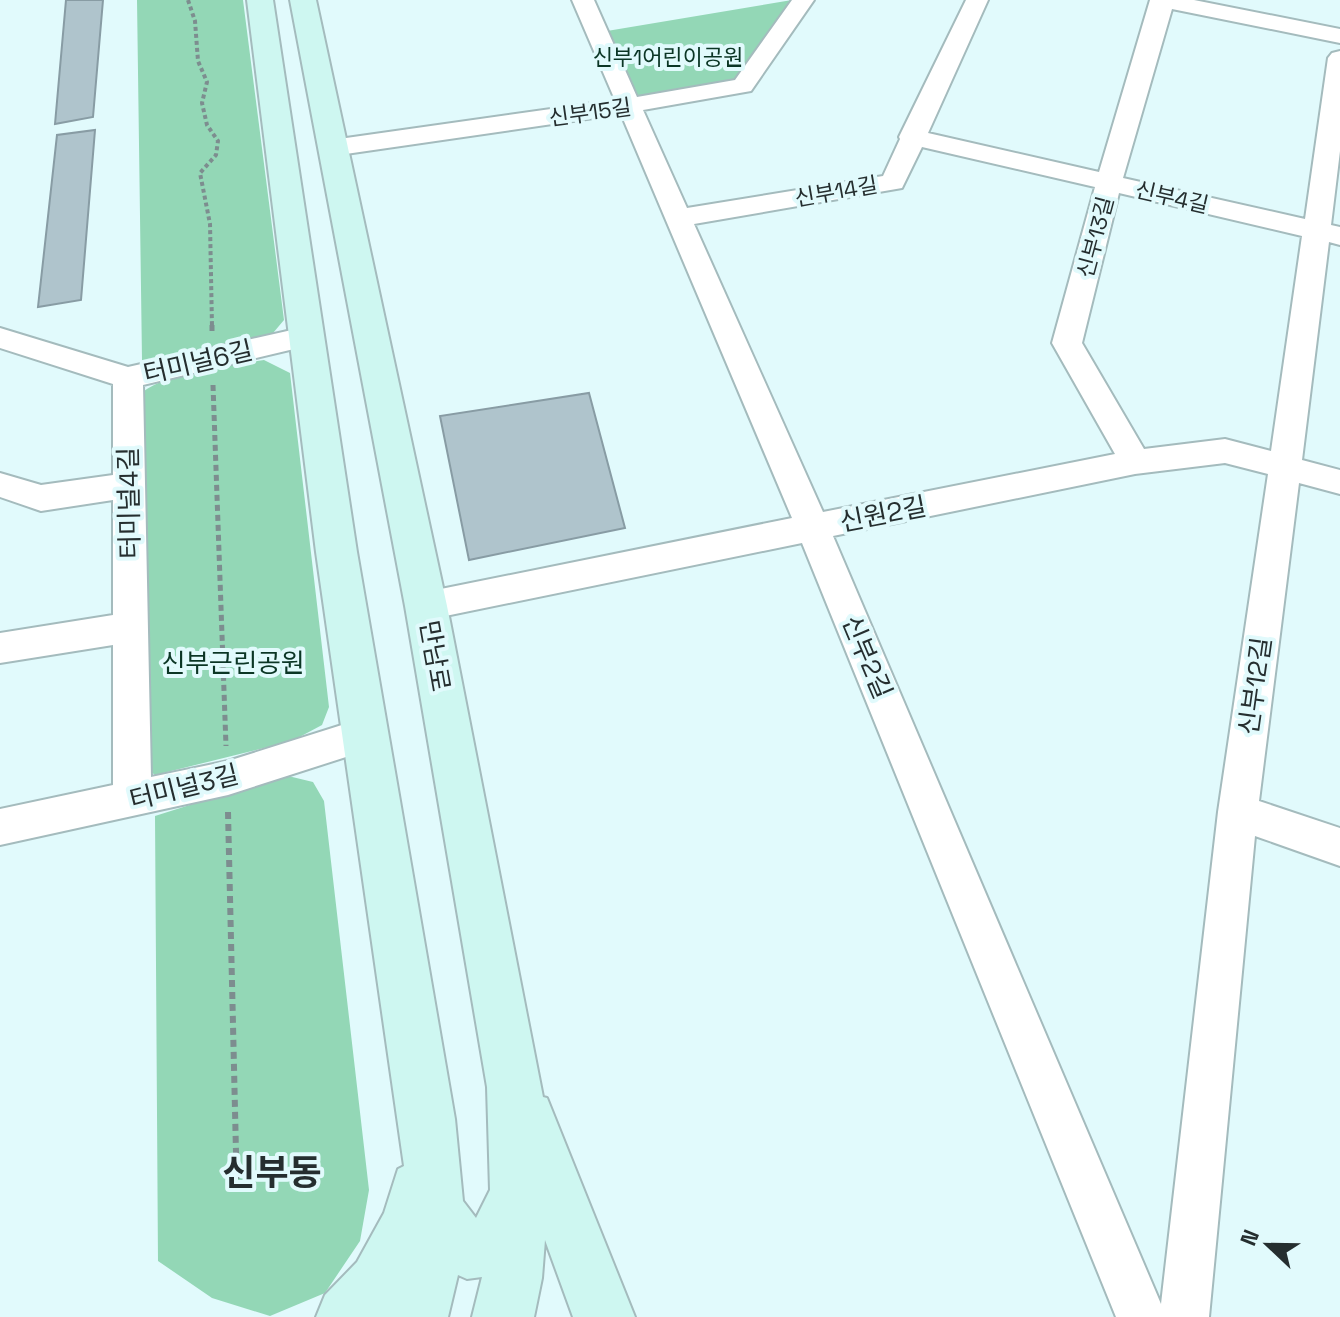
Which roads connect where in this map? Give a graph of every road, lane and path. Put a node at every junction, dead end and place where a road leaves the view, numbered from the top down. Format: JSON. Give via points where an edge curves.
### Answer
{"nodes":[{"id":1,"x":188,"y":0,"type":"edge"},
{"id":2,"x":260,"y":0,"type":"edge"},
{"id":3,"x":303,"y":0,"type":"edge"},
{"id":4,"x":583,"y":0,"type":"edge"},
{"id":5,"x":803,"y":0,"type":"edge"},
{"id":6,"x":977,"y":0,"type":"edge"},
{"id":7,"x":1162,"y":0,"type":"edge"},
{"id":8,"x":1340,"y":36,"type":"edge"},
{"id":9,"x":1340,"y":58,"type":"edge"},
{"id":10,"x":627,"y":106,"type":"junction"},
{"id":11,"x":911,"y":137,"type":"junction"},
{"id":12,"x":332,"y":148,"type":"junction"},
{"id":13,"x":1109,"y":183,"type":"junction"},
{"id":14,"x":677,"y":218,"type":"junction"},
{"id":15,"x":1327,"y":233,"type":"edge"},
{"id":16,"x":305,"y":337,"type":"junction"},
{"id":17,"x":0,"y":338,"type":"edge"},
{"id":18,"x":213,"y":358,"type":"junction"},
{"id":19,"x":128,"y":378,"type":"junction"},
{"id":20,"x":1135,"y":462,"type":"junction"},
{"id":21,"x":1284,"y":466,"type":"junction"},
{"id":22,"x":1340,"y":482,"type":"edge"},
{"id":23,"x":0,"y":485,"type":"edge"},
{"id":24,"x":128,"y":485,"type":"junction"},
{"id":25,"x":813,"y":528,"type":"junction"},
{"id":26,"x":426,"y":606,"type":"junction"},
{"id":27,"x":131,"y":627,"type":"junction"},
{"id":28,"x":0,"y":648,"type":"edge"},
{"id":29,"x":364,"y":735,"type":"junction"},
{"id":30,"x":228,"y":778,"type":"junction"},
{"id":31,"x":132,"y":800,"type":"junction"},
{"id":32,"x":1238,"y":812,"type":"junction"},
{"id":33,"x":0,"y":827,"type":"edge"},
{"id":34,"x":1340,"y":847,"type":"edge"},
{"id":35,"x":515,"y":1087,"type":"junction"},
{"id":36,"x":429,"y":1131,"type":"junction"},
{"id":37,"x":519,"y":1190,"type":"junction"},
{"id":38,"x":237,"y":1195,"type":"dead end"},
{"id":39,"x":436,"y":1208,"type":"junction"},
{"id":40,"x":347,"y":1317,"type":"edge"},
{"id":41,"x":417,"y":1317,"type":"edge"},
{"id":42,"x":503,"y":1317,"type":"edge"},
{"id":43,"x":604,"y":1317,"type":"edge"},
{"id":44,"x":1141,"y":1317,"type":"edge"},
{"id":45,"x":1184,"y":1317,"type":"edge"}],
"edges":[{"from":1,"to":18,"type":"path","via":[[196,15],[197,67],[207,82],[202,103],[218,141],[216,155],[200,173],[210,224]]},
{"from":2,"to":16,"type":"main road"},
{"from":3,"to":12,"type":"main road","name":"만남로"},
{"from":4,"to":10,"type":"street","name":"신부2길"},
{"from":5,"to":10,"type":"street","name":"신부15길","via":[[743,86]]},
{"from":6,"to":11,"type":"street","name":"신부14길"},
{"from":7,"to":8,"type":"street"},
{"from":7,"to":13,"type":"street","name":"신부13길"},
{"from":9,"to":15,"type":"street","name":"신부12길"},
{"from":10,"to":12,"type":"street","name":"신부15길"},
{"from":10,"to":14,"type":"street","name":"신부2길"},
{"from":11,"to":13,"type":"street","name":"신부4길"},
{"from":11,"to":14,"type":"street","name":"신부14길","via":[[893,182]]},
{"from":12,"to":26,"type":"main road","name":"만남로"},
{"from":13,"to":15,"type":"street","name":"신부4길"},
{"from":13,"to":20,"type":"street","name":"신부13길","via":[[1067,343]]},
{"from":14,"to":25,"type":"street","name":"신부2길"},
{"from":15,"to":21,"type":"street","name":"신부12길"},
{"from":16,"to":18,"type":"street","name":"터미널6길"},
{"from":16,"to":29,"type":"main road"},
{"from":17,"to":19,"type":"street","name":"터미널6길"},
{"from":18,"to":19,"type":"street","name":"터미널6길"},
{"from":18,"to":30,"type":"path"},
{"from":19,"to":24,"type":"street","name":"터미널4길"},
{"from":20,"to":21,"type":"street","name":"신원2길","via":[[1225,451]]},
{"from":20,"to":25,"type":"street","name":"신원2길"},
{"from":21,"to":22,"type":"street","name":"신원2길"},
{"from":21,"to":32,"type":"street","name":"신부12길"},
{"from":23,"to":24,"type":"street","via":[[41,498]]},
{"from":24,"to":27,"type":"street","name":"터미널4길"},
{"from":25,"to":26,"type":"street","name":"신원2길"},
{"from":25,"to":44,"type":"street","name":"신부2길"},
{"from":26,"to":35,"type":"main road","name":"만남로"},
{"from":27,"to":28,"type":"street"},
{"from":27,"to":31,"type":"street","name":"터미널4길"},
{"from":29,"to":30,"type":"street","name":"터미널3길"},
{"from":29,"to":36,"type":"main road"},
{"from":30,"to":31,"type":"street","name":"터미널3길"},
{"from":30,"to":38,"type":"path"},
{"from":31,"to":33,"type":"street","name":"터미널3길"},
{"from":32,"to":34,"type":"street"},
{"from":32,"to":45,"type":"street","name":"신부12길"},
{"from":35,"to":37,"type":"main road","name":"만남로"},
{"from":35,"to":43,"type":"main road"},
{"from":36,"to":39,"type":"main road"},
{"from":36,"to":40,"type":"main road","via":[[412,1222],[378,1283]]},
{"from":37,"to":39,"type":"main road","via":[[507,1224],[491,1246],[467,1249],[447,1232]]},
{"from":37,"to":42,"type":"main road","name":"만남로","via":[[512,1278]]},
{"from":39,"to":41,"type":"main road"}]}
